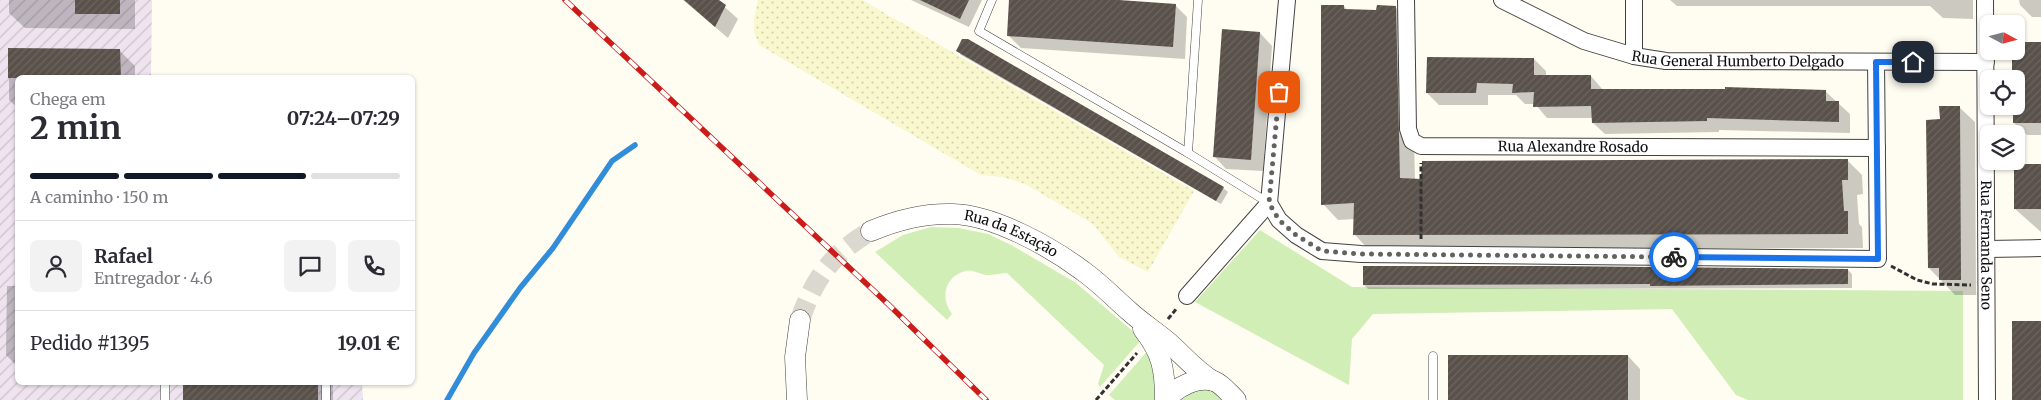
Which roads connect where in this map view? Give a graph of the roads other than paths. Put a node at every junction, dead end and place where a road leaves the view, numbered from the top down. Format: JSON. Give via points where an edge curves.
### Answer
{"nodes":[{"id":1,"x":992,"y":0,"type":"edge"},
{"id":2,"x":1198,"y":0,"type":"edge"},
{"id":3,"x":1287,"y":0,"type":"edge"},
{"id":4,"x":1406,"y":0,"type":"edge"},
{"id":5,"x":1502,"y":0,"type":"edge"},
{"id":6,"x":1634,"y":0,"type":"edge"},
{"id":7,"x":1985,"y":0,"type":"edge"},
{"id":8,"x":1634,"y":56,"type":"junction"},
{"id":9,"x":1876,"y":62,"type":"junction"},
{"id":10,"x":1986,"y":62,"type":"junction"},
{"id":11,"x":1877,"y":148,"type":"junction"},
{"id":12,"x":1188,"y":153,"type":"junction"},
{"id":13,"x":1269,"y":203,"type":"junction"},
{"id":14,"x":871,"y":231,"type":"tunnel mouth"},
{"id":15,"x":2041,"y":248,"type":"edge"},
{"id":16,"x":1987,"y":249,"type":"junction"},
{"id":17,"x":1187,"y":296,"type":"road end"},
{"id":18,"x":1131,"y":313,"type":"junction"},
{"id":19,"x":800,"y":320,"type":"tunnel mouth"},
{"id":20,"x":1433,"y":356,"type":"dead end"},
{"id":21,"x":1214,"y":381,"type":"junction"},
{"id":22,"x":165,"y":385,"type":"edge"},
{"id":23,"x":326,"y":385,"type":"edge"},
{"id":24,"x":165,"y":400,"type":"edge"},
{"id":25,"x":326,"y":400,"type":"edge"},
{"id":26,"x":797,"y":400,"type":"edge"},
{"id":27,"x":1166,"y":400,"type":"edge"},
{"id":28,"x":1236,"y":400,"type":"edge"},
{"id":29,"x":1433,"y":400,"type":"edge"},
{"id":30,"x":1988,"y":400,"type":"edge"}],
"edges":[{"from":1,"to":12,"type":"lane","via":[[979,31]]},
{"from":2,"to":12,"type":"lane"},
{"from":3,"to":13,"type":"street"},
{"from":4,"to":11,"type":"street","name":"Rua Alexandre Rosado","via":[[1408,129],[1412,141],[1421,146]]},
{"from":5,"to":8,"type":"street","name":"Rua General Humberto Delgado","via":[[1584,41]]},
{"from":6,"to":8,"type":"street"},
{"from":7,"to":10,"type":"street","name":"Rua Fernanda Seno"},
{"from":8,"to":9,"type":"street","name":"Rua General Humberto Delgado","via":[[1694,62]]},
{"from":9,"to":10,"type":"street","name":"Rua General Humberto Delgado"},
{"from":9,"to":11,"type":"street"},
{"from":10,"to":16,"type":"street","name":"Rua Fernanda Seno"},
{"from":11,"to":13,"type":"street","via":[[1878,259],[1421,255],[1322,251],[1279,220]]},
{"from":12,"to":13,"type":"lane"},
{"from":13,"to":17,"type":"street"},
{"from":14,"to":18,"type":"street","name":"Rua da Estação","via":[[890,223],[930,215],[954,214],[985,220],[1036,241],[1084,271]]},
{"from":15,"to":16,"type":"street"},
{"from":16,"to":30,"type":"street","name":"Rua Fernanda Seno"},
{"from":18,"to":21,"type":"street","name":"Rua da Estação","via":[[1202,375]]},
{"from":18,"to":27,"type":"street","name":"Rua da Estação","via":[[1157,349],[1164,371]]},
{"from":19,"to":26,"type":"street","via":[[795,357]]},
{"from":20,"to":29,"type":"lane"},
{"from":21,"to":27,"type":"street","via":[[1177,388]]},
{"from":21,"to":28,"type":"street","name":"Rua da Estação"},
{"from":22,"to":24,"type":"lane"},
{"from":23,"to":25,"type":"lane"}]}
